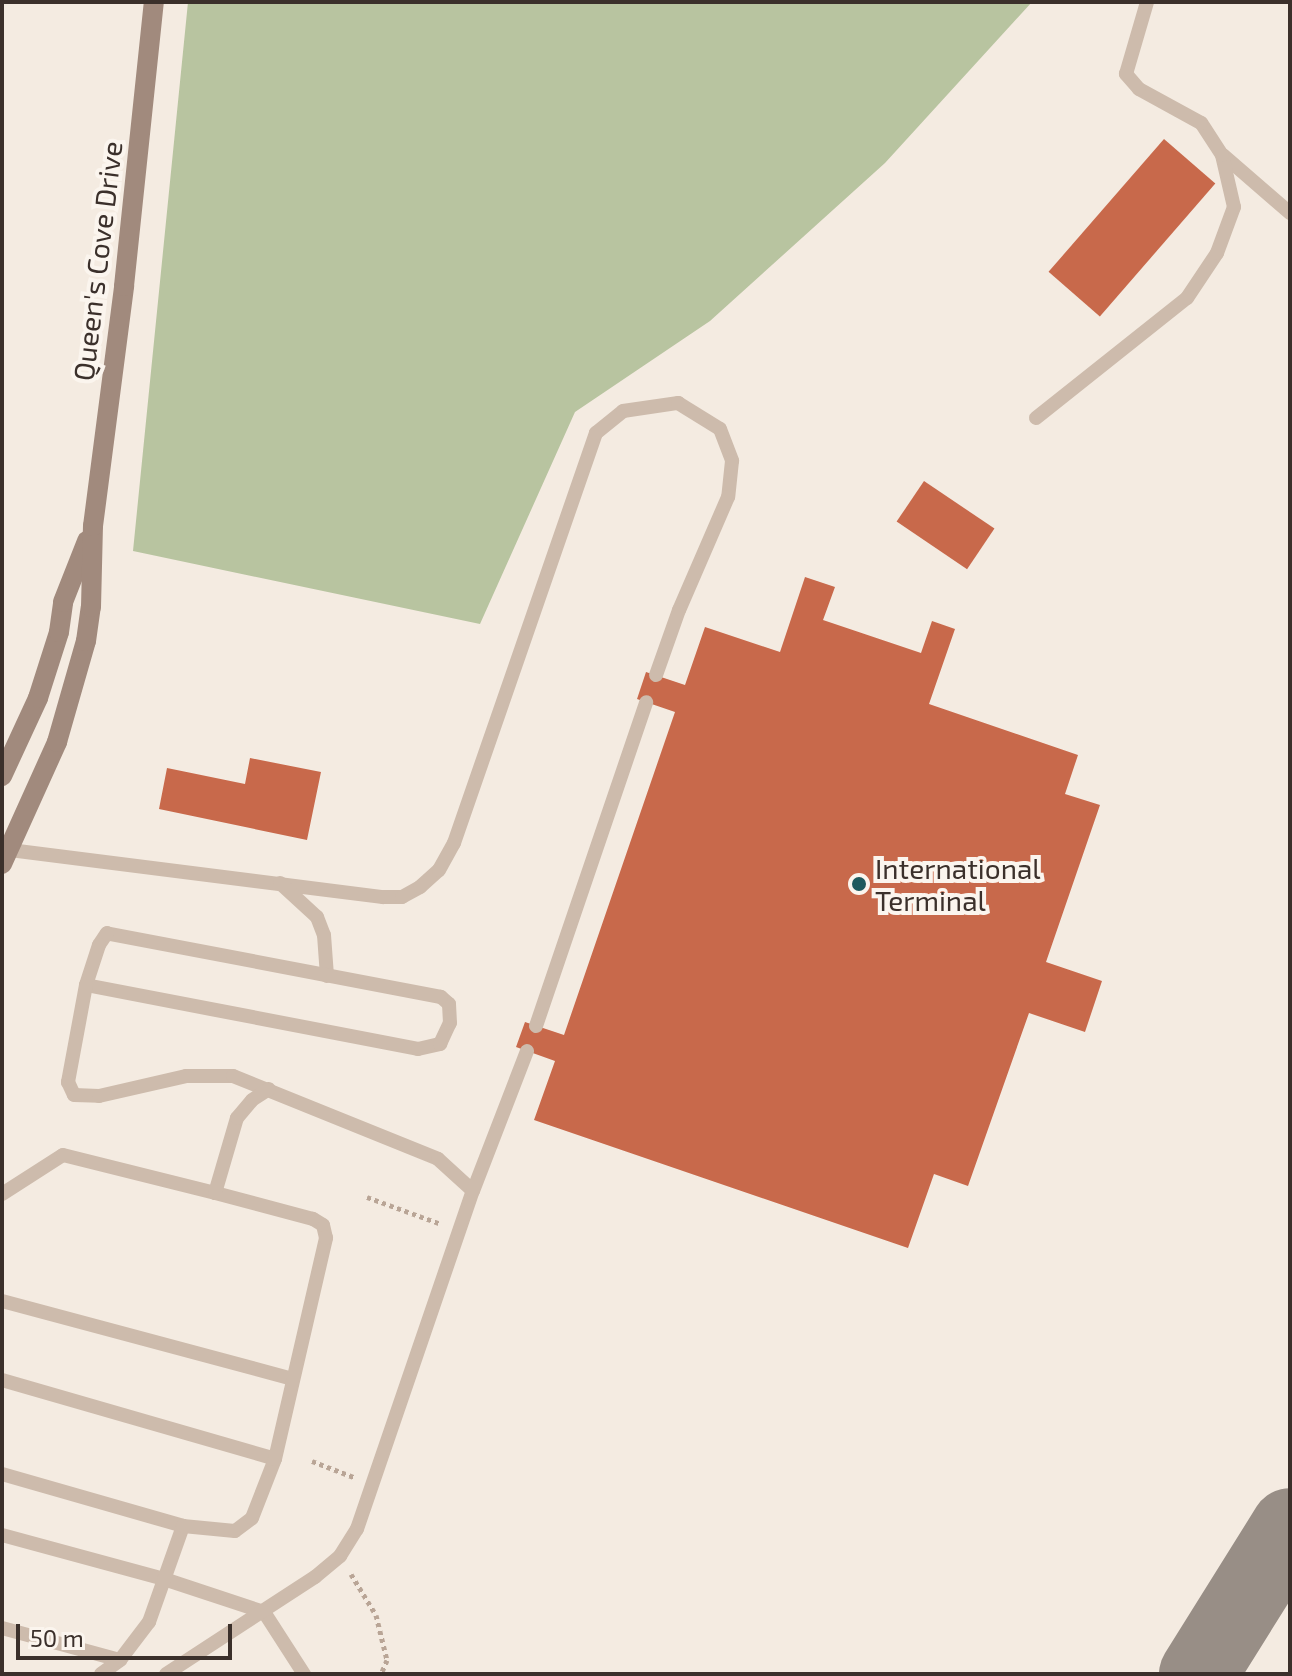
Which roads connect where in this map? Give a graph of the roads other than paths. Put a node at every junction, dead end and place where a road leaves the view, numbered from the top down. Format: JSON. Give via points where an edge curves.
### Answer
{"nodes":[{"id":1,"x":154,"y":2,"type":"edge"},
{"id":2,"x":1147,"y":2,"type":"edge"},
{"id":3,"x":1222,"y":155,"type":"junction"},
{"id":4,"x":1290,"y":213,"type":"edge"},
{"id":5,"x":1036,"y":418,"type":"dead end"},
{"id":6,"x":93,"y":526,"type":"junction"},
{"id":7,"x":656,"y":675,"type":"dead end"},
{"id":8,"x":646,"y":702,"type":"dead end"},
{"id":9,"x":2,"y":776,"type":"edge"},
{"id":10,"x":6,"y":857,"type":"edge"},
{"id":11,"x":280,"y":883,"type":"junction"},
{"id":12,"x":327,"y":976,"type":"junction"},
{"id":13,"x":86,"y":985,"type":"junction"},
{"id":14,"x":536,"y":1026,"type":"dead end"},
{"id":15,"x":527,"y":1051,"type":"dead end"},
{"id":16,"x":269,"y":1089,"type":"junction"},
{"id":17,"x":473,"y":1191,"type":"junction"},
{"id":18,"x":215,"y":1193,"type":"junction"},
{"id":19,"x":2,"y":1194,"type":"edge"},
{"id":20,"x":2,"y":1301,"type":"edge"},
{"id":21,"x":293,"y":1379,"type":"junction"},
{"id":22,"x":2,"y":1380,"type":"edge"},
{"id":23,"x":275,"y":1459,"type":"junction"},
{"id":24,"x":2,"y":1474,"type":"edge"},
{"id":25,"x":183,"y":1526,"type":"junction"},
{"id":26,"x":2,"y":1535,"type":"edge"},
{"id":27,"x":164,"y":1579,"type":"junction"},
{"id":28,"x":264,"y":1612,"type":"junction"},
{"id":29,"x":2,"y":1628,"type":"edge"},
{"id":30,"x":120,"y":1660,"type":"junction"},
{"id":31,"x":101,"y":1674,"type":"edge"},
{"id":32,"x":166,"y":1674,"type":"edge"},
{"id":33,"x":304,"y":1674,"type":"edge"}],
"edges":[{"from":1,"to":6,"type":"street","name":"Queen's Cove Drive"},
{"from":2,"to":3,"type":"lane","via":[[1126,74],[1139,89],[1201,123]]},
{"from":3,"to":4,"type":"lane"},
{"from":3,"to":5,"type":"lane","via":[[1234,207],[1217,253],[1187,298]]},
{"from":6,"to":9,"type":"street","name":"Queen's Cove Drive","via":[[63,602],[38,698]]},
{"from":6,"to":10,"type":"street","name":"Queen's Cove Drive","via":[[91,607],[78,676],[57,742]]},
{"from":7,"to":11,"type":"lane","via":[[728,497],[732,461],[720,429],[678,403],[623,411],[596,433],[454,843],[439,870],[402,897]]},
{"from":8,"to":14,"type":"lane"},
{"from":10,"to":11,"type":"lane"},
{"from":11,"to":12,"type":"lane","via":[[317,917]]},
{"from":12,"to":13,"type":"lane","via":[[107,933]]},
{"from":12,"to":13,"type":"lane","via":[[441,997],[449,1004],[450,1023],[440,1044],[418,1049]]},
{"from":13,"to":16,"type":"lane","via":[[68,1082],[74,1095],[99,1096],[186,1076],[233,1076]]},
{"from":15,"to":17,"type":"lane"},
{"from":16,"to":17,"type":"lane","via":[[438,1159]]},
{"from":16,"to":18,"type":"lane","via":[[237,1118]]},
{"from":17,"to":28,"type":"lane","via":[[357,1529],[340,1556]]},
{"from":18,"to":19,"type":"lane","via":[[63,1155]]},
{"from":18,"to":21,"type":"lane","via":[[323,1225],[326,1238]]},
{"from":20,"to":21,"type":"lane"},
{"from":21,"to":23,"type":"lane"},
{"from":22,"to":23,"type":"lane"},
{"from":23,"to":25,"type":"lane","via":[[252,1518],[235,1531]]},
{"from":24,"to":25,"type":"lane"},
{"from":25,"to":27,"type":"lane"},
{"from":26,"to":27,"type":"lane"},
{"from":27,"to":28,"type":"lane"},
{"from":27,"to":30,"type":"lane","via":[[149,1622]]},
{"from":28,"to":32,"type":"lane"},
{"from":28,"to":33,"type":"lane"},
{"from":29,"to":30,"type":"lane"},
{"from":30,"to":31,"type":"lane"}]}
